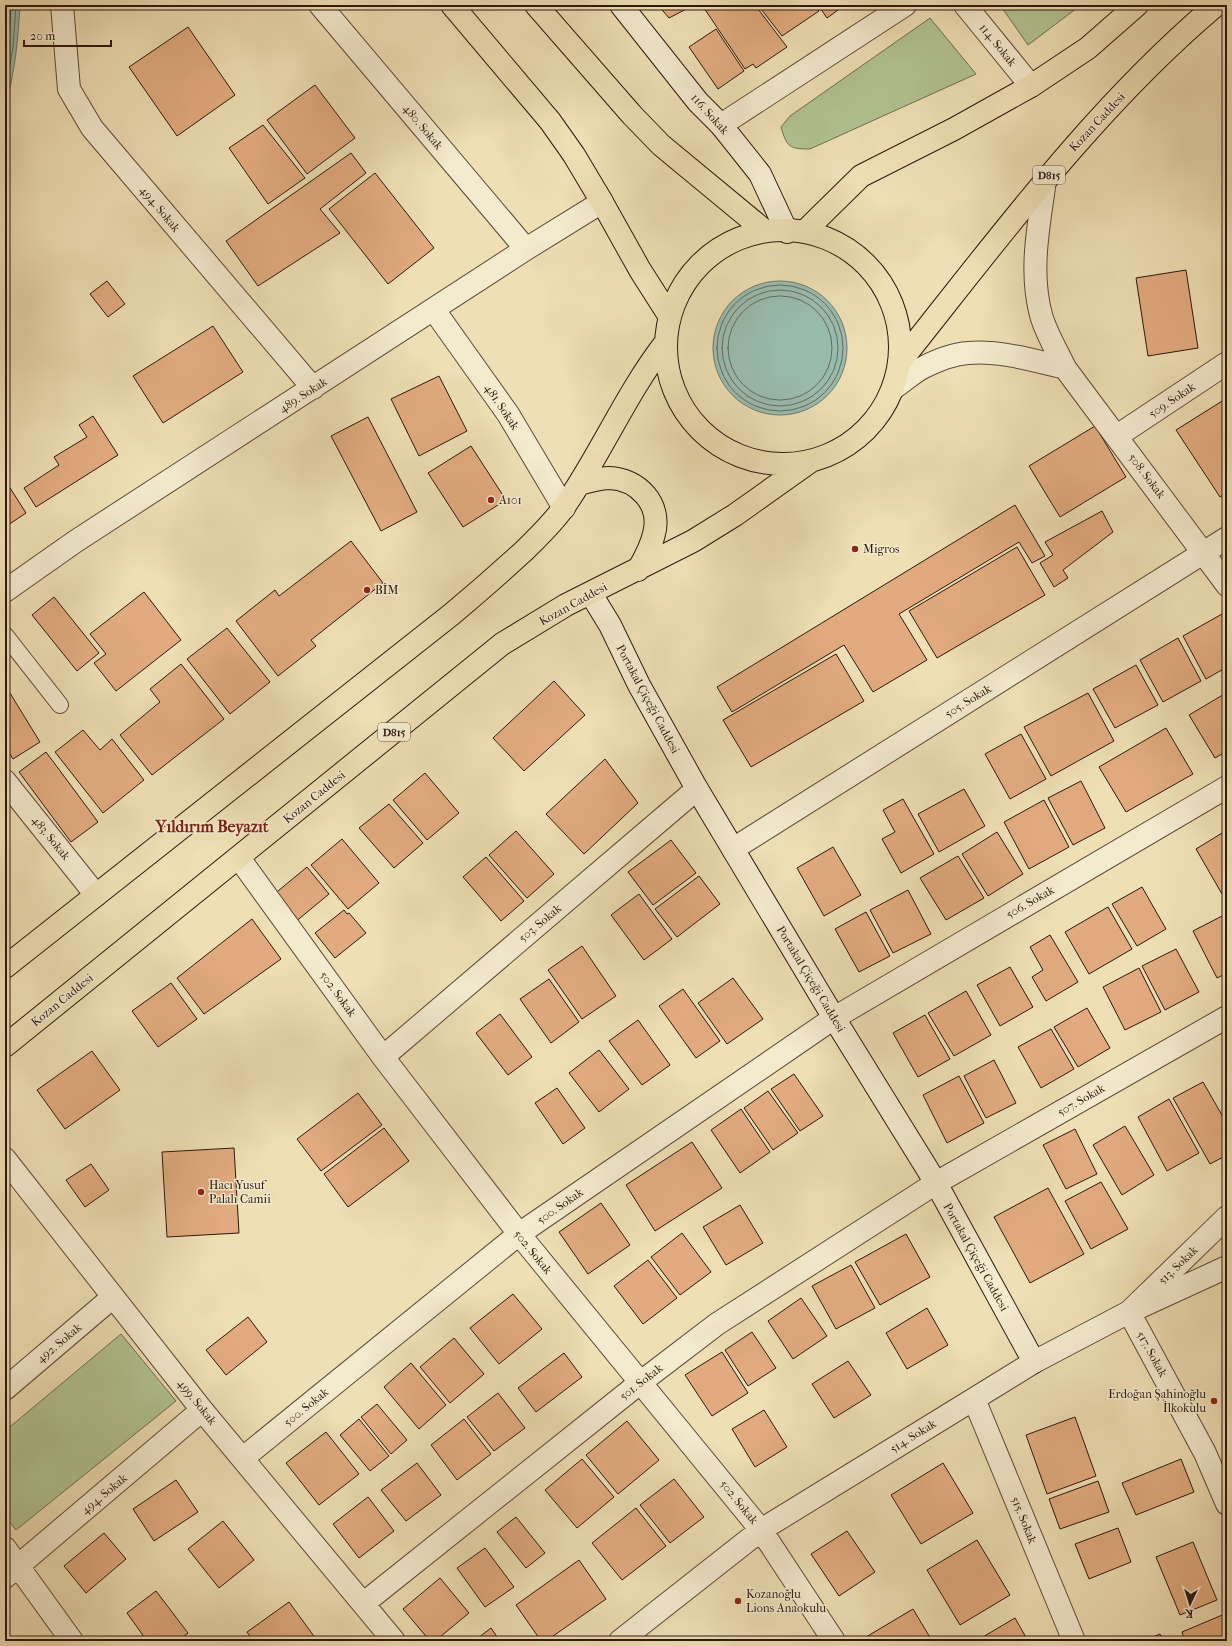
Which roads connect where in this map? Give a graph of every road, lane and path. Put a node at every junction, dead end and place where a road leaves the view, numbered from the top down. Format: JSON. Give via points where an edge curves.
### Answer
{"nodes":[{"id":1,"x":62,"y":5,"type":"edge"},
{"id":2,"x":320,"y":5,"type":"edge"},
{"id":3,"x":452,"y":5,"type":"edge"},
{"id":4,"x":536,"y":5,"type":"edge"},
{"id":5,"x":621,"y":5,"type":"edge"},
{"id":6,"x":905,"y":5,"type":"edge"},
{"id":7,"x":965,"y":5,"type":"edge"},
{"id":8,"x":1137,"y":5,"type":"edge"},
{"id":9,"x":1216,"y":5,"type":"edge"},
{"id":10,"x":1031,"y":86,"type":"junction"},
{"id":11,"x":721,"y":125,"type":"junction"},
{"id":12,"x":1044,"y":180,"type":"junction"},
{"id":13,"x":602,"y":202,"type":"junction"},
{"id":14,"x":765,"y":231,"type":"junction"},
{"id":15,"x":795,"y":232,"type":"junction"},
{"id":16,"x":526,"y":249,"type":"junction"},
{"id":17,"x":434,"y":310,"type":"junction"},
{"id":18,"x":670,"y":318,"type":"junction"},
{"id":19,"x":666,"y":342,"type":"junction"},
{"id":20,"x":900,"y":362,"type":"junction"},
{"id":21,"x":1227,"y":363,"type":"edge"},
{"id":22,"x":1065,"y":368,"type":"junction"},
{"id":23,"x":313,"y":388,"type":"junction"},
{"id":24,"x":894,"y":388,"type":"junction"},
{"id":25,"x":1117,"y":436,"type":"junction"},
{"id":26,"x":811,"y":461,"type":"junction"},
{"id":27,"x":579,"y":484,"type":"junction"},
{"id":28,"x":564,"y":508,"type":"junction"},
{"id":29,"x":1227,"y":538,"type":"edge"},
{"id":30,"x":1204,"y":552,"type":"junction"},
{"id":31,"x":638,"y":570,"type":"junction"},
{"id":32,"x":1227,"y":585,"type":"edge"},
{"id":33,"x":5,"y":591,"type":"edge"},
{"id":34,"x":591,"y":594,"type":"junction"},
{"id":35,"x":5,"y":635,"type":"edge"},
{"id":36,"x":60,"y":705,"type":"dead end"},
{"id":37,"x":5,"y":781,"type":"edge"},
{"id":38,"x":1227,"y":787,"type":"edge"},
{"id":39,"x":697,"y":789,"type":"junction"},
{"id":40,"x":733,"y":849,"type":"junction"},
{"id":41,"x":239,"y":858,"type":"junction"},
{"id":42,"x":96,"y":895,"type":"junction"},
{"id":43,"x":5,"y":967,"type":"edge"},
{"id":44,"x":1227,"y":1017,"type":"edge"},
{"id":45,"x":834,"y":1018,"type":"junction"},
{"id":46,"x":5,"y":1046,"type":"edge"},
{"id":47,"x":383,"y":1057,"type":"junction"},
{"id":48,"x":5,"y":1159,"type":"edge"},
{"id":49,"x":936,"y":1183,"type":"junction"},
{"id":50,"x":1227,"y":1217,"type":"edge"},
{"id":51,"x":519,"y":1234,"type":"junction"},
{"id":52,"x":1227,"y":1267,"type":"edge"},
{"id":53,"x":113,"y":1297,"type":"junction"},
{"id":54,"x":1129,"y":1312,"type":"junction"},
{"id":55,"x":1034,"y":1362,"type":"junction"},
{"id":56,"x":641,"y":1382,"type":"junction"},
{"id":57,"x":5,"y":1389,"type":"edge"},
{"id":58,"x":974,"y":1399,"type":"junction"},
{"id":59,"x":202,"y":1410,"type":"junction"},
{"id":60,"x":243,"y":1458,"type":"junction"},
{"id":61,"x":1227,"y":1504,"type":"edge"},
{"id":62,"x":761,"y":1530,"type":"junction"},
{"id":63,"x":5,"y":1548,"type":"edge"},
{"id":64,"x":12,"y":1572,"type":"edge"},
{"id":65,"x":364,"y":1603,"type":"junction"},
{"id":66,"x":72,"y":1641,"type":"edge"},
{"id":67,"x":394,"y":1641,"type":"edge"},
{"id":68,"x":620,"y":1641,"type":"edge"},
{"id":69,"x":834,"y":1641,"type":"edge"},
{"id":70,"x":1074,"y":1641,"type":"edge"}],
"edges":[{"from":1,"to":23,"type":"street","name":"494. Sokak","via":[[69,89],[92,128]]},
{"from":2,"to":16,"type":"street","name":"480. Sokak"},
{"from":3,"to":13,"type":"highway","via":[[550,121]]},
{"from":4,"to":14,"type":"highway","via":[[661,146]]},
{"from":5,"to":11,"type":"street","name":"116. Sokak","via":[[698,102]]},
{"from":6,"to":11,"type":"street"},
{"from":7,"to":10,"type":"street","name":"114. Sokak"},
{"from":8,"to":10,"type":"highway","via":[[1088,48]]},
{"from":9,"to":12,"type":"highway","name":"Kozan Caddesi","number":"D815","via":[[1178,37],[1116,100]]},
{"from":10,"to":15,"type":"highway","via":[[861,176]]},
{"from":11,"to":15,"type":"street","name":"116. Sokak","via":[[760,174]]},
{"from":12,"to":20,"type":"highway","name":"Kozan Caddesi","number":"D815"},
{"from":12,"to":22,"type":"street","name":"508. Sokak","via":[[1035,278],[1042,316]]},
{"from":13,"to":16,"type":"street","name":"489. Sokak"},
{"from":13,"to":18,"type":"highway"},
{"from":14,"to":15,"type":"highway"},
{"from":14,"to":18,"type":"highway","via":[[742,238],[716,251],[700,265],[680,291]]},
{"from":15,"to":20,"type":"highway","via":[[830,240],[853,253],[882,284],[898,320]]},
{"from":16,"to":17,"type":"street","name":"489. Sokak"},
{"from":17,"to":23,"type":"street","name":"489. Sokak"},
{"from":17,"to":28,"type":"street","name":"481. Sokak","via":[[508,414]]},
{"from":18,"to":19,"type":"highway"},
{"from":19,"to":26,"type":"highway","via":[[670,378],[681,405],[708,437],[727,450],[748,459],[791,464]]},
{"from":19,"to":27,"type":"highway","via":[[633,389]]},
{"from":20,"to":24,"type":"highway"},
{"from":21,"to":25,"type":"street","name":"509. Sokak"},
{"from":22,"to":24,"type":"street","via":[[1003,355],[968,353],[946,358],[923,368]]},
{"from":22,"to":25,"type":"street","name":"508. Sokak"},
{"from":23,"to":33,"type":"street","name":"489. Sokak","via":[[76,541]]},
{"from":24,"to":26,"type":"highway","via":[[874,421],[862,433],[846,446]]},
{"from":25,"to":30,"type":"street","name":"508. Sokak"},
{"from":26,"to":31,"type":"highway","name":"Kozan Caddesi","number":"D815","via":[[735,515]]},
{"from":27,"to":28,"type":"highway"},
{"from":27,"to":31,"type":"highway","via":[[609,478],[629,482],[643,491],[654,509],[655,532],[649,551]]},
{"from":28,"to":42,"type":"highway","via":[[498,575],[457,609]]},
{"from":29,"to":30,"type":"street","name":"505. Sokak"},
{"from":30,"to":32,"type":"street","name":"508. Sokak"},
{"from":30,"to":40,"type":"street","name":"505. Sokak"},
{"from":31,"to":34,"type":"highway","name":"Kozan Caddesi","number":"D815"},
{"from":34,"to":39,"type":"street","name":"Portakal Çiçeği Caddesi"},
{"from":34,"to":41,"type":"highway","name":"Kozan Caddesi","number":"D815","via":[[566,605],[502,644]]},
{"from":35,"to":36,"type":"lane"},
{"from":37,"to":42,"type":"street","name":"483. Sokak"},
{"from":38,"to":45,"type":"street","name":"506. Sokak"},
{"from":39,"to":40,"type":"street","name":"Portakal Çiçeği Caddesi"},
{"from":39,"to":47,"type":"street","name":"503. Sokak"},
{"from":40,"to":45,"type":"street","name":"Portakal Çiçeği Caddesi"},
{"from":41,"to":46,"type":"highway","name":"Kozan Caddesi","number":"D815"},
{"from":41,"to":47,"type":"street","name":"502. Sokak"},
{"from":42,"to":43,"type":"highway"},
{"from":44,"to":49,"type":"street","name":"507. Sokak"},
{"from":45,"to":49,"type":"street","name":"Portakal Çiçeği Caddesi"},
{"from":45,"to":51,"type":"street","name":"500. Sokak"},
{"from":47,"to":51,"type":"street","name":"502. Sokak"},
{"from":48,"to":53,"type":"street","name":"499. Sokak"},
{"from":49,"to":55,"type":"street","name":"Portakal Çiçeği Caddesi"},
{"from":49,"to":56,"type":"street","name":"501. Sokak","via":[[717,1324]]},
{"from":50,"to":54,"type":"street","name":"513. Sokak"},
{"from":51,"to":56,"type":"street","name":"502. Sokak"},
{"from":51,"to":60,"type":"street","name":"500. Sokak"},
{"from":52,"to":54,"type":"street","name":"514. Sokak"},
{"from":53,"to":57,"type":"street","name":"492. Sokak"},
{"from":53,"to":59,"type":"street","name":"499. Sokak"},
{"from":54,"to":55,"type":"street","name":"514. Sokak"},
{"from":54,"to":61,"type":"street","name":"517. Sokak","via":[[1205,1453]]},
{"from":55,"to":58,"type":"street","name":"514. Sokak"},
{"from":56,"to":62,"type":"street","name":"502. Sokak"},
{"from":56,"to":65,"type":"street","name":"501. Sokak"},
{"from":58,"to":62,"type":"street","name":"514. Sokak"},
{"from":58,"to":70,"type":"street","name":"515. Sokak"},
{"from":59,"to":60,"type":"street","name":"499. Sokak"},
{"from":59,"to":64,"type":"street","name":"494. Sokak"},
{"from":60,"to":65,"type":"street","name":"499. Sokak"},
{"from":62,"to":68,"type":"street","name":"514. Sokak"},
{"from":62,"to":69,"type":"street","name":"502. Sokak"},
{"from":63,"to":64,"type":"street"},
{"from":64,"to":66,"type":"street"},
{"from":65,"to":67,"type":"street","name":"499. Sokak"}]}
